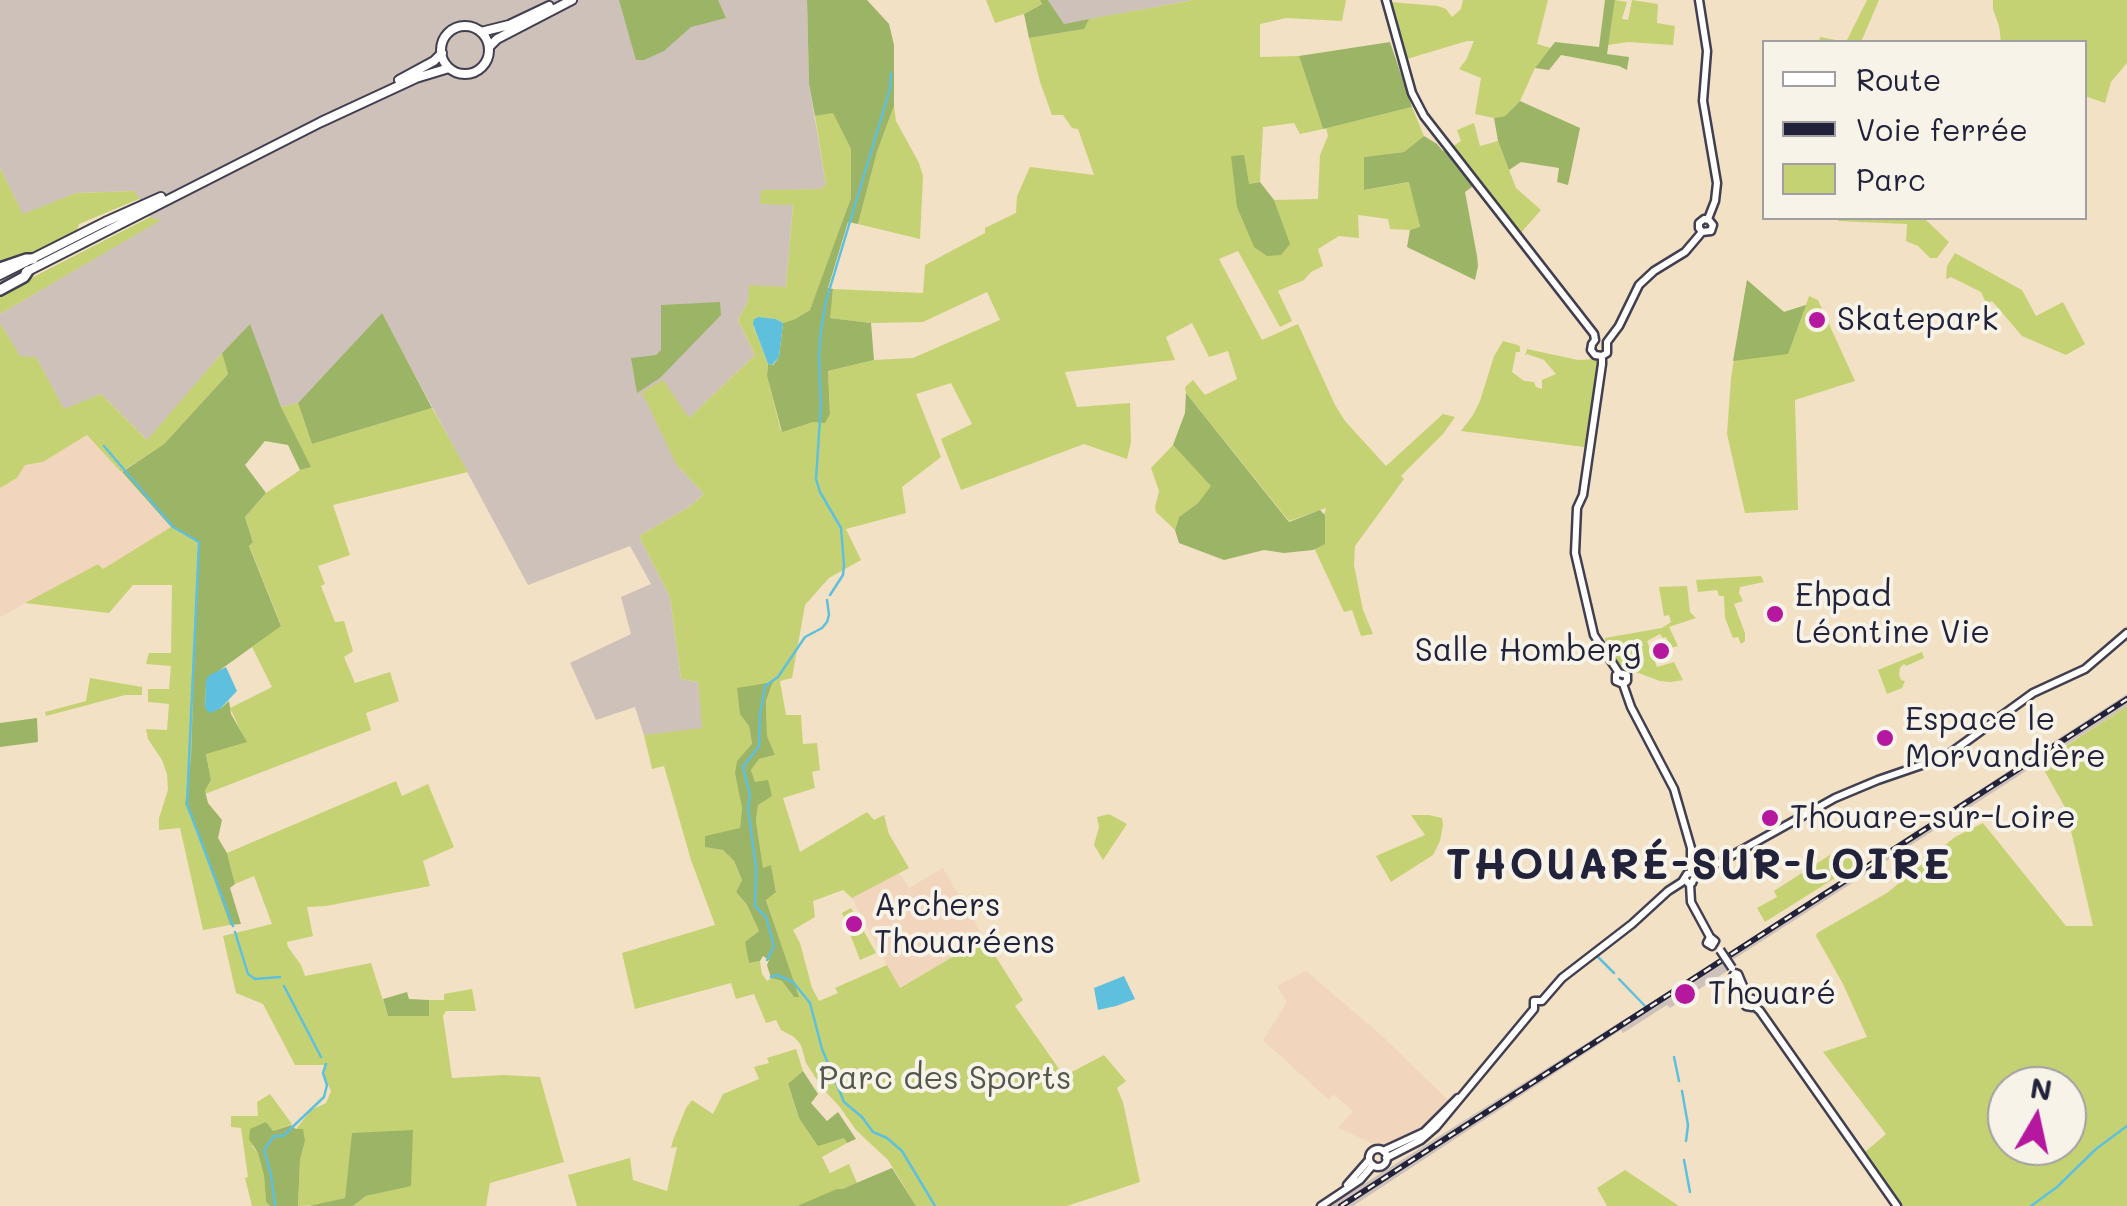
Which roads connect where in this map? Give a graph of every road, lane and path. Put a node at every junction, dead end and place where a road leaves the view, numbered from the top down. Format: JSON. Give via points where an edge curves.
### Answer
{"nodes":[{"id":1,"x":562,"y":0,"type":"edge"},
{"id":2,"x":572,"y":0,"type":"edge"},
{"id":3,"x":1386,"y":0,"type":"edge"},
{"id":4,"x":1699,"y":0,"type":"edge"},
{"id":5,"x":480,"y":32,"type":"junction"},
{"id":6,"x":489,"y":46,"type":"junction"},
{"id":7,"x":442,"y":54,"type":"junction"},
{"id":8,"x":450,"y":68,"type":"junction"},
{"id":9,"x":321,"y":122,"type":"junction"},
{"id":10,"x":211,"y":176,"type":"junction"},
{"id":11,"x":33,"y":259,"type":"joint"},
{"id":12,"x":28,"y":271,"type":"joint"},
{"id":13,"x":0,"y":272,"type":"edge"},
{"id":14,"x":0,"y":287,"type":"edge"},
{"id":15,"x":1595,"y":340,"type":"junction"},
{"id":16,"x":1608,"y":342,"type":"junction"},
{"id":17,"x":1602,"y":356,"type":"junction"},
{"id":18,"x":2127,"y":633,"type":"edge"},
{"id":19,"x":1690,"y":878,"type":"junction"},
{"id":20,"x":1385,"y":1154,"type":"junction"},
{"id":21,"x":1371,"y":1162,"type":"junction"},
{"id":22,"x":1320,"y":1206,"type":"edge"},
{"id":23,"x":1897,"y":1206,"type":"edge"}],
"edges":[{"from":1,"to":5,"type":"main road"},
{"from":2,"to":6,"type":"main road"},
{"from":3,"to":15,"type":"street","via":[[1424,116]]},
{"from":4,"to":16,"type":"street","via":[[1707,50],[1703,101],[1718,183],[1708,219],[1712,229],[1645,278]]},
{"from":5,"to":6,"type":"main road"},
{"from":5,"to":7,"type":"main road","via":[[454,29]]},
{"from":6,"to":8,"type":"main road","via":[[477,70]]},
{"from":7,"to":8,"type":"main road"},
{"from":7,"to":9,"type":"main road"},
{"from":8,"to":9,"type":"main road"},
{"from":9,"to":10,"type":"main road"},
{"from":10,"to":11,"type":"main road"},
{"from":10,"to":12,"type":"main road"},
{"from":11,"to":13,"type":"highway"},
{"from":12,"to":14,"type":"highway"},
{"from":15,"to":16,"type":"street"},
{"from":15,"to":17,"type":"street","via":[[1591,350]]},
{"from":16,"to":17,"type":"street"},
{"from":17,"to":19,"type":"street","via":[[1576,553],[1594,635],[1627,676],[1631,707],[1674,789],[1691,852]]},
{"from":18,"to":19,"type":"street","via":[[2085,669],[2033,692],[1945,758],[1835,798]]},
{"from":19,"to":20,"type":"street","via":[[1534,1001],[1430,1132]]},
{"from":19,"to":23,"type":"street","bridge":true,"via":[[1691,902],[1749,1001]]},
{"from":20,"to":21,"type":"street","via":[[1381,1166]]},
{"from":20,"to":21,"type":"street","via":[[1374,1150]]},
{"from":21,"to":22,"type":"street"}]}
